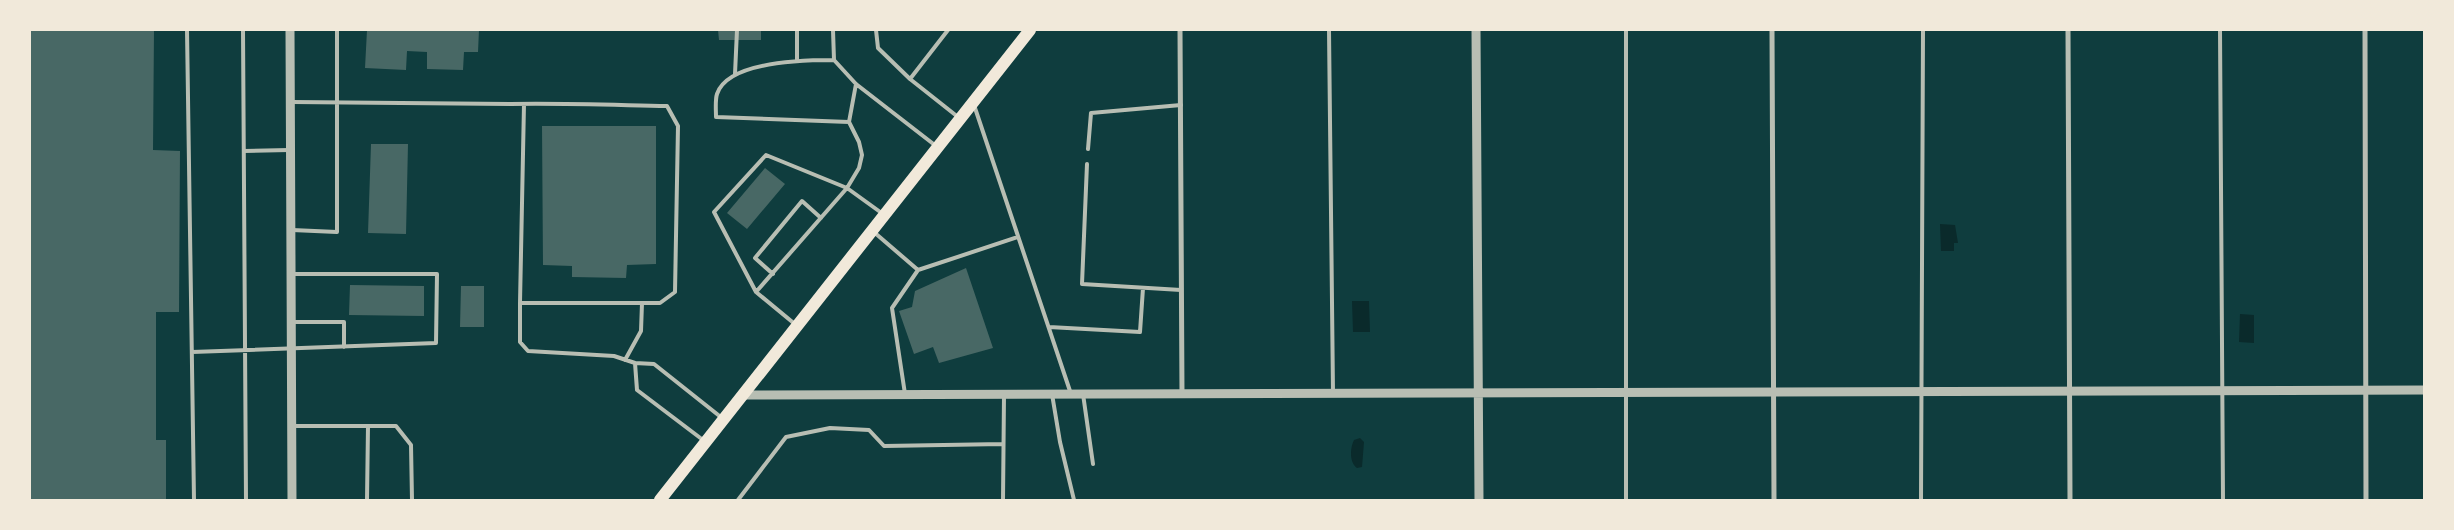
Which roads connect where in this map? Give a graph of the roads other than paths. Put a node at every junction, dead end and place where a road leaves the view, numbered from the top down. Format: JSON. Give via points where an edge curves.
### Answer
{"nodes":[{"id":1,"x":187,"y":30,"type":"edge"},
{"id":2,"x":243,"y":30,"type":"edge"},
{"id":3,"x":290,"y":30,"type":"edge"},
{"id":4,"x":337,"y":30,"type":"edge"},
{"id":5,"x":736,"y":30,"type":"edge"},
{"id":6,"x":797,"y":30,"type":"edge"},
{"id":7,"x":833,"y":30,"type":"edge"},
{"id":8,"x":876,"y":30,"type":"edge"},
{"id":9,"x":948,"y":30,"type":"edge"},
{"id":10,"x":1030,"y":30,"type":"edge"},
{"id":11,"x":1180,"y":30,"type":"edge"},
{"id":12,"x":1328,"y":30,"type":"edge"},
{"id":13,"x":1476,"y":30,"type":"edge"},
{"id":14,"x":1626,"y":30,"type":"edge"},
{"id":15,"x":1772,"y":30,"type":"edge"},
{"id":16,"x":1923,"y":30,"type":"edge"},
{"id":17,"x":2068,"y":30,"type":"edge"},
{"id":18,"x":2220,"y":30,"type":"edge"},
{"id":19,"x":2366,"y":30,"type":"edge"},
{"id":20,"x":797,"y":60,"type":"junction"},
{"id":21,"x":834,"y":60,"type":"junction"},
{"id":22,"x":735,"y":74,"type":"junction"},
{"id":23,"x":910,"y":79,"type":"junction"},
{"id":24,"x":856,"y":84,"type":"junction"},
{"id":25,"x":292,"y":102,"type":"junction"},
{"id":26,"x":338,"y":102,"type":"junction"},
{"id":27,"x":973,"y":103,"type":"junction"},
{"id":28,"x":524,"y":104,"type":"junction"},
{"id":29,"x":1181,"y":105,"type":"junction"},
{"id":30,"x":960,"y":119,"type":"junction"},
{"id":31,"x":849,"y":122,"type":"junction"},
{"id":32,"x":938,"y":147,"type":"junction"},
{"id":33,"x":1088,"y":149,"type":"dead end"},
{"id":34,"x":291,"y":150,"type":"junction"},
{"id":35,"x":244,"y":151,"type":"junction"},
{"id":36,"x":1087,"y":164,"type":"dead end"},
{"id":37,"x":847,"y":188,"type":"junction"},
{"id":38,"x":885,"y":215,"type":"junction"},
{"id":39,"x":821,"y":218,"type":"junction"},
{"id":40,"x":292,"y":230,"type":"junction"},
{"id":41,"x":872,"y":231,"type":"junction"},
{"id":42,"x":1018,"y":237,"type":"junction"},
{"id":43,"x":918,"y":270,"type":"junction"},
{"id":44,"x":292,"y":274,"type":"junction"},
{"id":45,"x":773,"y":274,"type":"junction"},
{"id":46,"x":1142,"y":288,"type":"junction"},
{"id":47,"x":1181,"y":290,"type":"junction"},
{"id":48,"x":756,"y":292,"type":"junction"},
{"id":49,"x":520,"y":303,"type":"junction"},
{"id":50,"x":642,"y":303,"type":"junction"},
{"id":51,"x":292,"y":322,"type":"junction"},
{"id":52,"x":797,"y":326,"type":"junction"},
{"id":53,"x":1048,"y":327,"type":"junction"},
{"id":54,"x":344,"y":347,"type":"junction"},
{"id":55,"x":292,"y":348,"type":"junction"},
{"id":56,"x":245,"y":350,"type":"junction"},
{"id":57,"x":192,"y":352,"type":"junction"},
{"id":58,"x":625,"y":360,"type":"junction"},
{"id":59,"x":635,"y":364,"type":"junction"},
{"id":60,"x":2069,"y":390,"type":"junction"},
{"id":61,"x":2222,"y":390,"type":"junction"},
{"id":62,"x":2366,"y":390,"type":"junction"},
{"id":63,"x":2424,"y":390,"type":"edge"},
{"id":64,"x":1921,"y":391,"type":"junction"},
{"id":65,"x":1478,"y":392,"type":"junction"},
{"id":66,"x":1626,"y":392,"type":"junction"},
{"id":67,"x":1773,"y":392,"type":"junction"},
{"id":68,"x":1333,"y":393,"type":"junction"},
{"id":69,"x":906,"y":394,"type":"junction"},
{"id":70,"x":1004,"y":394,"type":"junction"},
{"id":71,"x":1052,"y":394,"type":"junction"},
{"id":72,"x":1071,"y":394,"type":"junction"},
{"id":73,"x":1083,"y":394,"type":"junction"},
{"id":74,"x":1182,"y":394,"type":"junction"},
{"id":75,"x":743,"y":395,"type":"junction"},
{"id":76,"x":724,"y":420,"type":"junction"},
{"id":77,"x":292,"y":426,"type":"junction"},
{"id":78,"x":368,"y":426,"type":"junction"},
{"id":79,"x":706,"y":443,"type":"junction"},
{"id":80,"x":1004,"y":444,"type":"junction"},
{"id":81,"x":1093,"y":464,"type":"dead end"},
{"id":82,"x":194,"y":500,"type":"edge"},
{"id":83,"x":246,"y":500,"type":"edge"},
{"id":84,"x":292,"y":500,"type":"edge"},
{"id":85,"x":368,"y":500,"type":"edge"},
{"id":86,"x":412,"y":500,"type":"edge"},
{"id":87,"x":660,"y":500,"type":"edge"},
{"id":88,"x":738,"y":500,"type":"edge"},
{"id":89,"x":1003,"y":500,"type":"edge"},
{"id":90,"x":1074,"y":500,"type":"edge"},
{"id":91,"x":1479,"y":500,"type":"edge"},
{"id":92,"x":1626,"y":500,"type":"edge"},
{"id":93,"x":1774,"y":500,"type":"edge"},
{"id":94,"x":1921,"y":500,"type":"edge"},
{"id":95,"x":2070,"y":500,"type":"edge"},
{"id":96,"x":2223,"y":500,"type":"edge"},
{"id":97,"x":2366,"y":500,"type":"edge"}],
"edges":[{"from":1,"to":57,"type":"lane"},
{"from":2,"to":35,"type":"lane"},
{"from":3,"to":25,"type":"street"},
{"from":4,"to":26,"type":"lane"},
{"from":5,"to":22,"type":"lane"},
{"from":6,"to":20,"type":"lane"},
{"from":7,"to":21,"type":"lane"},
{"from":8,"to":23,"type":"lane","via":[[878,48]]},
{"from":9,"to":23,"type":"lane"},
{"from":10,"to":27,"type":"main road"},
{"from":11,"to":29,"type":"street"},
{"from":12,"to":68,"type":"lane"},
{"from":13,"to":65,"type":"street"},
{"from":14,"to":66,"type":"lane"},
{"from":15,"to":67,"type":"street"},
{"from":16,"to":64,"type":"lane"},
{"from":17,"to":60,"type":"street"},
{"from":18,"to":61,"type":"lane"},
{"from":19,"to":62,"type":"street"},
{"from":20,"to":21,"type":"lane"},
{"from":20,"to":22,"type":"lane"},
{"from":21,"to":24,"type":"lane"},
{"from":22,"to":31,"type":"lane","via":[[717,93],[716,117]]},
{"from":23,"to":30,"type":"lane"},
{"from":24,"to":31,"type":"lane"},
{"from":24,"to":32,"type":"lane"},
{"from":25,"to":26,"type":"lane"},
{"from":25,"to":34,"type":"street"},
{"from":26,"to":28,"type":"lane"},
{"from":26,"to":40,"type":"lane","via":[[337,232]]},
{"from":27,"to":30,"type":"main road"},
{"from":27,"to":42,"type":"lane"},
{"from":28,"to":49,"type":"lane"},
{"from":28,"to":50,"type":"lane","via":[[667,106],[678,126],[675,292],[660,303]]},
{"from":29,"to":33,"type":"lane","via":[[1091,113]]},
{"from":29,"to":47,"type":"street"},
{"from":30,"to":32,"type":"main road"},
{"from":31,"to":37,"type":"lane","via":[[862,155],[859,168]]},
{"from":32,"to":38,"type":"main road"},
{"from":34,"to":35,"type":"lane"},
{"from":34,"to":40,"type":"street"},
{"from":35,"to":56,"type":"lane"},
{"from":36,"to":46,"type":"lane","via":[[1082,284]]},
{"from":37,"to":38,"type":"lane"},
{"from":37,"to":39,"type":"lane"},
{"from":37,"to":48,"type":"lane","via":[[766,155],[714,212]]},
{"from":38,"to":41,"type":"main road"},
{"from":39,"to":45,"type":"lane"},
{"from":39,"to":45,"type":"lane","via":[[802,201],[755,258]]},
{"from":40,"to":44,"type":"street"},
{"from":41,"to":43,"type":"lane"},
{"from":41,"to":52,"type":"main road"},
{"from":42,"to":43,"type":"lane"},
{"from":42,"to":53,"type":"lane"},
{"from":43,"to":69,"type":"lane","via":[[892,308]]},
{"from":44,"to":51,"type":"street"},
{"from":44,"to":54,"type":"lane","via":[[437,274],[436,343]]},
{"from":45,"to":48,"type":"lane"},
{"from":46,"to":47,"type":"lane"},
{"from":46,"to":53,"type":"lane","via":[[1140,332]]},
{"from":47,"to":74,"type":"street"},
{"from":48,"to":52,"type":"lane"},
{"from":49,"to":50,"type":"lane"},
{"from":49,"to":58,"type":"lane","via":[[520,342],[528,351],[614,356]]},
{"from":50,"to":58,"type":"lane","via":[[641,331]]},
{"from":51,"to":54,"type":"lane","via":[[344,322]]},
{"from":51,"to":55,"type":"street"},
{"from":52,"to":75,"type":"main road"},
{"from":53,"to":72,"type":"lane"},
{"from":54,"to":55,"type":"lane"},
{"from":55,"to":56,"type":"lane"},
{"from":55,"to":77,"type":"street"},
{"from":56,"to":57,"type":"lane"},
{"from":56,"to":83,"type":"lane"},
{"from":57,"to":82,"type":"lane"},
{"from":58,"to":59,"type":"lane"},
{"from":59,"to":76,"type":"lane","via":[[654,364]]},
{"from":59,"to":79,"type":"lane","via":[[637,390]]},
{"from":60,"to":61,"type":"street"},
{"from":60,"to":64,"type":"street"},
{"from":60,"to":95,"type":"street"},
{"from":61,"to":62,"type":"street"},
{"from":61,"to":96,"type":"lane"},
{"from":62,"to":63,"type":"street"},
{"from":62,"to":97,"type":"street"},
{"from":64,"to":67,"type":"street"},
{"from":64,"to":94,"type":"lane"},
{"from":65,"to":66,"type":"street"},
{"from":65,"to":68,"type":"street"},
{"from":65,"to":91,"type":"street"},
{"from":66,"to":67,"type":"street"},
{"from":66,"to":92,"type":"lane"},
{"from":67,"to":93,"type":"street"},
{"from":68,"to":74,"type":"street"},
{"from":69,"to":70,"type":"street"},
{"from":69,"to":75,"type":"street"},
{"from":70,"to":71,"type":"street"},
{"from":70,"to":80,"type":"lane"},
{"from":71,"to":72,"type":"street"},
{"from":71,"to":90,"type":"lane"},
{"from":72,"to":73,"type":"street"},
{"from":73,"to":74,"type":"street"},
{"from":73,"to":81,"type":"lane"},
{"from":75,"to":76,"type":"main road"},
{"from":76,"to":79,"type":"main road"},
{"from":77,"to":78,"type":"lane"},
{"from":77,"to":84,"type":"street"},
{"from":78,"to":85,"type":"lane"},
{"from":78,"to":86,"type":"lane","via":[[396,426],[411,446]]},
{"from":79,"to":87,"type":"main road"},
{"from":80,"to":88,"type":"lane","via":[[884,446],[869,430],[830,428],[786,437]]},
{"from":80,"to":89,"type":"lane"}]}
